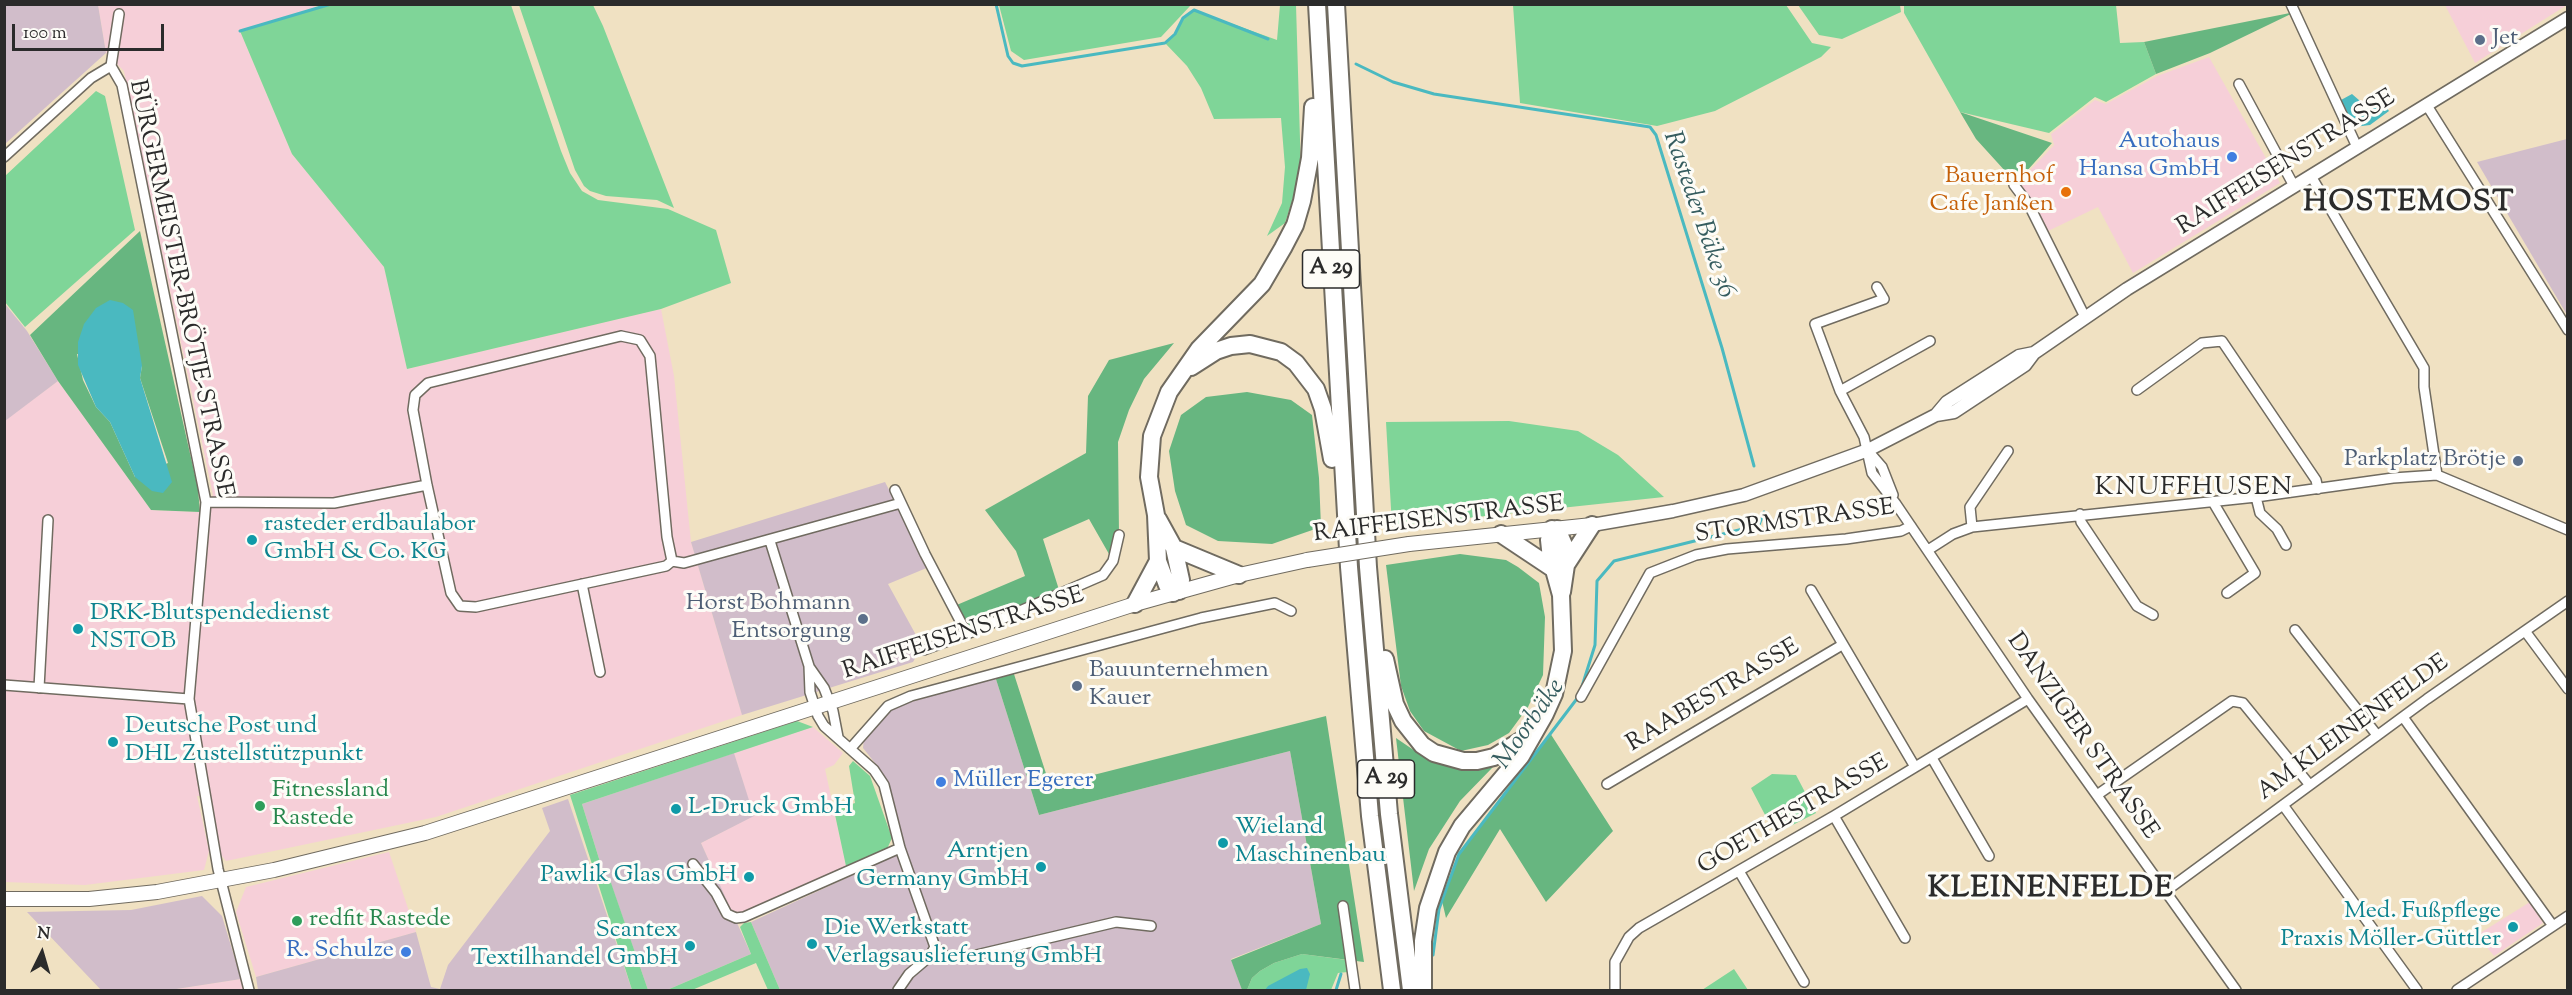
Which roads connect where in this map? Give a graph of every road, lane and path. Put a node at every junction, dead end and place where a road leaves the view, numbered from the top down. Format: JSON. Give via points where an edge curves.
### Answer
{"nodes":[{"id":1,"x":1311,"y":4,"type":"edge"},
{"id":2,"x":1317,"y":4,"type":"edge"},
{"id":3,"x":1335,"y":4,"type":"edge"},
{"id":4,"x":2292,"y":4,"type":"edge"},
{"id":5,"x":119,"y":15,"type":"dead end"},
{"id":6,"x":2568,"y":18,"type":"edge"},
{"id":7,"x":111,"y":66,"type":"junction"},
{"id":8,"x":2239,"y":84,"type":"dead end"},
{"id":9,"x":2426,"y":104,"type":"junction"},
{"id":10,"x":2357,"y":147,"type":"junction"},
{"id":11,"x":4,"y":157,"type":"edge"},
{"id":12,"x":2311,"y":176,"type":"junction"},
{"id":13,"x":2014,"y":185,"type":"dead end"},
{"id":14,"x":2294,"y":186,"type":"junction"},
{"id":15,"x":1877,"y":287,"type":"dead end"},
{"id":16,"x":2085,"y":317,"type":"junction"},
{"id":17,"x":2568,"y":330,"type":"edge"},
{"id":18,"x":1930,"y":341,"type":"dead end"},
{"id":19,"x":1183,"y":373,"type":"junction"},
{"id":20,"x":2137,"y":390,"type":"dead end"},
{"id":21,"x":1840,"y":391,"type":"junction"},
{"id":22,"x":1868,"y":450,"type":"junction"},
{"id":23,"x":2008,"y":451,"type":"dead end"},
{"id":24,"x":2437,"y":475,"type":"junction"},
{"id":25,"x":427,"y":485,"type":"junction"},
{"id":26,"x":2318,"y":489,"type":"junction"},
{"id":27,"x":896,"y":490,"type":"dead end"},
{"id":28,"x":2256,"y":497,"type":"junction"},
{"id":29,"x":2213,"y":501,"type":"junction"},
{"id":30,"x":206,"y":502,"type":"junction"},
{"id":31,"x":901,"y":503,"type":"junction"},
{"id":32,"x":2080,"y":514,"type":"junction"},
{"id":33,"x":1156,"y":515,"type":"junction"},
{"id":34,"x":48,"y":520,"type":"dead end"},
{"id":35,"x":1592,"y":525,"type":"junction"},
{"id":36,"x":1911,"y":526,"type":"junction"},
{"id":37,"x":1972,"y":527,"type":"junction"},
{"id":38,"x":1555,"y":529,"type":"junction"},
{"id":39,"x":2568,"y":530,"type":"edge"},
{"id":40,"x":1501,"y":534,"type":"junction"},
{"id":41,"x":1119,"y":535,"type":"dead end"},
{"id":42,"x":770,"y":541,"type":"junction"},
{"id":43,"x":2286,"y":545,"type":"dead end"},
{"id":44,"x":1174,"y":548,"type":"junction"},
{"id":45,"x":1928,"y":550,"type":"junction"},
{"id":46,"x":672,"y":561,"type":"junction"},
{"id":47,"x":1158,"y":561,"type":"junction"},
{"id":48,"x":1349,"y":567,"type":"junction"},
{"id":49,"x":1368,"y":567,"type":"junction"},
{"id":50,"x":1559,"y":567,"type":"junction"},
{"id":51,"x":1239,"y":575,"type":"junction"},
{"id":52,"x":582,"y":584,"type":"junction"},
{"id":53,"x":1811,"y":591,"type":"dead end"},
{"id":54,"x":1176,"y":592,"type":"junction"},
{"id":55,"x":2228,"y":593,"type":"dead end"},
{"id":56,"x":2568,"y":601,"type":"edge"},
{"id":57,"x":1135,"y":604,"type":"junction"},
{"id":58,"x":1291,"y":611,"type":"dead end"},
{"id":59,"x":2153,"y":615,"type":"dead end"},
{"id":60,"x":2295,"y":630,"type":"dead end"},
{"id":61,"x":2525,"y":631,"type":"junction"},
{"id":62,"x":967,"y":634,"type":"junction"},
{"id":63,"x":1842,"y":645,"type":"junction"},
{"id":64,"x":924,"y":650,"type":"dead end"},
{"id":65,"x":809,"y":666,"type":"junction"},
{"id":66,"x":600,"y":672,"type":"dead end"},
{"id":67,"x":4,"y":685,"type":"edge"},
{"id":68,"x":39,"y":688,"type":"junction"},
{"id":69,"x":2568,"y":689,"type":"edge"},
{"id":70,"x":1581,"y":697,"type":"dead end"},
{"id":71,"x":189,"y":699,"type":"junction"},
{"id":72,"x":2028,"y":699,"type":"junction"},
{"id":73,"x":829,"y":702,"type":"junction"},
{"id":74,"x":815,"y":706,"type":"junction"},
{"id":75,"x":2403,"y":717,"type":"junction"},
{"id":76,"x":1536,"y":731,"type":"junction"},
{"id":77,"x":2378,"y":735,"type":"junction"},
{"id":78,"x":837,"y":737,"type":"junction"},
{"id":79,"x":850,"y":749,"type":"junction"},
{"id":80,"x":1932,"y":758,"type":"junction"},
{"id":81,"x":1914,"y":767,"type":"junction"},
{"id":82,"x":1607,"y":784,"type":"dead end"},
{"id":83,"x":2309,"y":784,"type":"junction"},
{"id":84,"x":2097,"y":795,"type":"junction"},
{"id":85,"x":2283,"y":805,"type":"junction"},
{"id":86,"x":1834,"y":816,"type":"junction"},
{"id":87,"x":900,"y":848,"type":"junction"},
{"id":88,"x":1989,"y":856,"type":"dead end"},
{"id":89,"x":693,"y":864,"type":"dead end"},
{"id":90,"x":1739,"y":871,"type":"junction"},
{"id":91,"x":221,"y":881,"type":"junction"},
{"id":92,"x":2166,"y":891,"type":"junction"},
{"id":93,"x":4,"y":899,"type":"edge"},
{"id":94,"x":1343,"y":906,"type":"dead end"},
{"id":95,"x":2568,"y":916,"type":"edge"},
{"id":96,"x":1151,"y":926,"type":"dead end"},
{"id":97,"x":2553,"y":926,"type":"junction"},
{"id":98,"x":1905,"y":938,"type":"dead end"},
{"id":99,"x":935,"y":947,"type":"junction"},
{"id":100,"x":1804,"y":981,"type":"dead end"},
{"id":101,"x":2472,"y":987,"type":"edge"},
{"id":102,"x":249,"y":990,"type":"edge"},
{"id":103,"x":898,"y":990,"type":"edge"},
{"id":104,"x":1355,"y":990,"type":"edge"},
{"id":105,"x":1392,"y":990,"type":"edge"},
{"id":106,"x":1411,"y":990,"type":"edge"},
{"id":107,"x":1423,"y":990,"type":"edge"},
{"id":108,"x":1614,"y":990,"type":"edge"},
{"id":109,"x":2236,"y":990,"type":"edge"},
{"id":110,"x":2417,"y":990,"type":"edge"},
{"id":111,"x":2457,"y":990,"type":"edge"}],
"edges":[{"from":1,"to":19,"type":"highway","via":[[1308,11],[1314,101],[1310,158],[1295,225],[1262,284],[1199,349]]},
{"from":2,"to":48,"type":"highway","number":"A 29"},
{"from":3,"to":49,"type":"highway","number":"A 29"},
{"from":4,"to":10,"type":"street"},
{"from":5,"to":7,"type":"street","name":"BÜRGERMEISTER-BRÖTJE-STRASSE"},
{"from":6,"to":9,"type":"street","name":"RAIFFEISENSTRASSE"},
{"from":7,"to":11,"type":"street","name":"BÜRGERMEISTER-BRÖTJE-STRASSE","via":[[91,78]]},
{"from":7,"to":30,"type":"street","name":"BÜRGERMEISTER-BRÖTJE-STRASSE","via":[[122,85]]},
{"from":8,"to":14,"type":"street"},
{"from":9,"to":10,"type":"street","name":"RAIFFEISENSTRASSE"},
{"from":9,"to":17,"type":"street"},
{"from":10,"to":12,"type":"street","name":"RAIFFEISENSTRASSE"},
{"from":12,"to":14,"type":"street","name":"RAIFFEISENSTRASSE"},
{"from":12,"to":24,"type":"street","via":[[2424,368]]},
{"from":13,"to":16,"type":"street","via":[[2029,205]]},
{"from":14,"to":16,"type":"street","name":"RAIFFEISENSTRASSE"},
{"from":15,"to":21,"type":"street","name":"DANZIGER STRASSE","via":[[1884,299],[1815,324]]},
{"from":16,"to":22,"type":"street","name":"RAIFFEISENSTRASSE","via":[[2034,353],[2025,365],[1954,412],[1936,415]]},
{"from":18,"to":21,"type":"street"},
{"from":19,"to":33,"type":"highway","number":"A 29","via":[[1160,411],[1152,436],[1149,477]]},
{"from":19,"to":48,"type":"highway","number":"A 29","via":[[1216,351],[1250,344],[1281,352],[1309,378],[1328,430],[1338,530]]},
{"from":20,"to":26,"type":"street","via":[[2202,343],[2222,341],[2316,480]]},
{"from":21,"to":22,"type":"street","name":"DANZIGER STRASSE"},
{"from":22,"to":35,"type":"street","name":"RAIFFEISENSTRASSE","via":[[1744,495]]},
{"from":22,"to":36,"type":"street","name":"DANZIGER STRASSE","via":[[1872,473]]},
{"from":23,"to":37,"type":"street","via":[[1970,507]]},
{"from":24,"to":26,"type":"street"},
{"from":24,"to":39,"type":"street"},
{"from":25,"to":30,"type":"street","via":[[334,503]]},
{"from":25,"to":46,"type":"street","via":[[413,410],[415,395],[421,388],[428,383],[621,336],[631,337],[640,340],[650,356]]},
{"from":25,"to":52,"type":"street","via":[[451,593],[460,606],[476,607]]},
{"from":26,"to":28,"type":"street"},
{"from":27,"to":31,"type":"street"},
{"from":28,"to":29,"type":"street"},
{"from":28,"to":43,"type":"street","via":[[2260,513],[2277,529]]},
{"from":29,"to":32,"type":"street"},
{"from":29,"to":55,"type":"street","via":[[2254,573]]},
{"from":30,"to":71,"type":"street","name":"BÜRGERMEISTER-BRÖTJE-STRASSE"},
{"from":31,"to":42,"type":"street"},
{"from":31,"to":62,"type":"street"},
{"from":32,"to":37,"type":"street"},
{"from":32,"to":59,"type":"street","via":[[2081,522],[2137,606]]},
{"from":33,"to":44,"type":"highway","number":"A 29"},
{"from":33,"to":47,"type":"highway"},
{"from":34,"to":68,"type":"street"},
{"from":35,"to":38,"type":"main road","name":"RAIFFEISENSTRASSE"},
{"from":35,"to":50,"type":"highway"},
{"from":36,"to":45,"type":"street","name":"DANZIGER STRASSE"},
{"from":36,"to":70,"type":"street","name":"STORMSTRASSE","via":[[1846,539],[1727,549],[1696,555],[1650,573]]},
{"from":37,"to":45,"type":"street"},
{"from":38,"to":40,"type":"main road","name":"RAIFFEISENSTRASSE"},
{"from":38,"to":50,"type":"highway","via":[[1550,540]]},
{"from":40,"to":50,"type":"highway"},
{"from":40,"to":51,"type":"main road","name":"RAIFFEISENSTRASSE","bridge":true,"via":[[1409,544]]},
{"from":41,"to":62,"type":"street","via":[[1113,561],[1103,575]]},
{"from":42,"to":46,"type":"street","via":[[684,563]]},
{"from":42,"to":65,"type":"street"},
{"from":44,"to":51,"type":"highway"},
{"from":44,"to":54,"type":"highway","number":"A 29","via":[[1181,580]]},
{"from":45,"to":72,"type":"street","name":"DANZIGER STRASSE"},
{"from":46,"to":52,"type":"street","via":[[666,566]]},
{"from":47,"to":54,"type":"highway","via":[[1167,585]]},
{"from":47,"to":57,"type":"highway"},
{"from":48,"to":105,"type":"highway","number":"A 29","via":[[1370,816]]},
{"from":49,"to":76,"type":"highway","number":"A 29","via":[[1378,588],[1385,658],[1395,704],[1422,745],[1447,758],[1477,761],[1494,757]]},
{"from":49,"to":106,"type":"highway","number":"A 29","via":[[1388,802]]},
{"from":50,"to":76,"type":"highway","via":[[1563,651],[1554,694]]},
{"from":51,"to":54,"type":"main road","name":"RAIFFEISENSTRASSE"},
{"from":52,"to":66,"type":"street"},
{"from":53,"to":63,"type":"street"},
{"from":54,"to":57,"type":"main road","name":"RAIFFEISENSTRASSE"},
{"from":56,"to":61,"type":"street","name":"AM KLEINENFELDE"},
{"from":57,"to":73,"type":"main road","name":"RAIFFEISENSTRASSE"},
{"from":58,"to":79,"type":"street","via":[[1275,603],[1201,618],[911,696],[888,706]]},
{"from":60,"to":77,"type":"street"},
{"from":61,"to":69,"type":"street"},
{"from":61,"to":75,"type":"street","name":"AM KLEINENFELDE"},
{"from":62,"to":64,"type":"street"},
{"from":63,"to":81,"type":"street"},
{"from":63,"to":82,"type":"street","name":"RAABESTRASSE"},
{"from":65,"to":73,"type":"street"},
{"from":65,"to":74,"type":"street","via":[[810,693]]},
{"from":67,"to":68,"type":"street"},
{"from":68,"to":71,"type":"street"},
{"from":71,"to":91,"type":"street","name":"BÜRGERMEISTER-BRÖTJE-STRASSE"},
{"from":72,"to":80,"type":"street","name":"GOETHESTRASSE"},
{"from":72,"to":84,"type":"street","name":"DANZIGER STRASSE"},
{"from":73,"to":74,"type":"main road","name":"RAIFFEISENSTRASSE"},
{"from":73,"to":78,"type":"street"},
{"from":74,"to":78,"type":"street","via":[[824,726]]},
{"from":74,"to":91,"type":"main road","name":"RAIFFEISENSTRASSE","via":[[426,833]]},
{"from":75,"to":77,"type":"street","name":"AM KLEINENFELDE"},
{"from":75,"to":97,"type":"street"},
{"from":76,"to":107,"type":"highway","via":[[1521,756],[1461,826],[1447,852],[1428,908]]},
{"from":77,"to":83,"type":"street","name":"AM KLEINENFELDE"},
{"from":78,"to":79,"type":"street"},
{"from":79,"to":87,"type":"street","via":[[874,770],[884,785]]},
{"from":80,"to":81,"type":"street","name":"GOETHESTRASSE"},
{"from":80,"to":88,"type":"street"},
{"from":81,"to":86,"type":"street","name":"GOETHESTRASSE"},
{"from":83,"to":84,"type":"street","via":[[2243,704],[2232,700]]},
{"from":83,"to":85,"type":"street","name":"AM KLEINENFELDE"},
{"from":84,"to":92,"type":"street","name":"DANZIGER STRASSE"},
{"from":85,"to":92,"type":"street","name":"AM KLEINENFELDE"},
{"from":85,"to":110,"type":"street"},
{"from":86,"to":90,"type":"street","name":"GOETHESTRASSE"},
{"from":86,"to":98,"type":"street"},
{"from":87,"to":89,"type":"street","via":[[736,918],[727,914]]},
{"from":87,"to":99,"type":"street"},
{"from":90,"to":100,"type":"street"},
{"from":90,"to":108,"type":"street","name":"GOETHESTRASSE","via":[[1629,937],[1615,962]]},
{"from":91,"to":93,"type":"main road","name":"RAIFFEISENSTRASSE","via":[[89,899]]},
{"from":91,"to":102,"type":"street","name":"BÜRGERMEISTER-BRÖTJE-STRASSE"},
{"from":92,"to":109,"type":"street","name":"DANZIGER STRASSE"},
{"from":94,"to":104,"type":"street"},
{"from":95,"to":97,"type":"street"},
{"from":96,"to":99,"type":"street","via":[[1116,922],[968,957],[946,957]]},
{"from":97,"to":101,"type":"street"},
{"from":99,"to":103,"type":"street"},
{"from":101,"to":111,"type":"street"}]}
